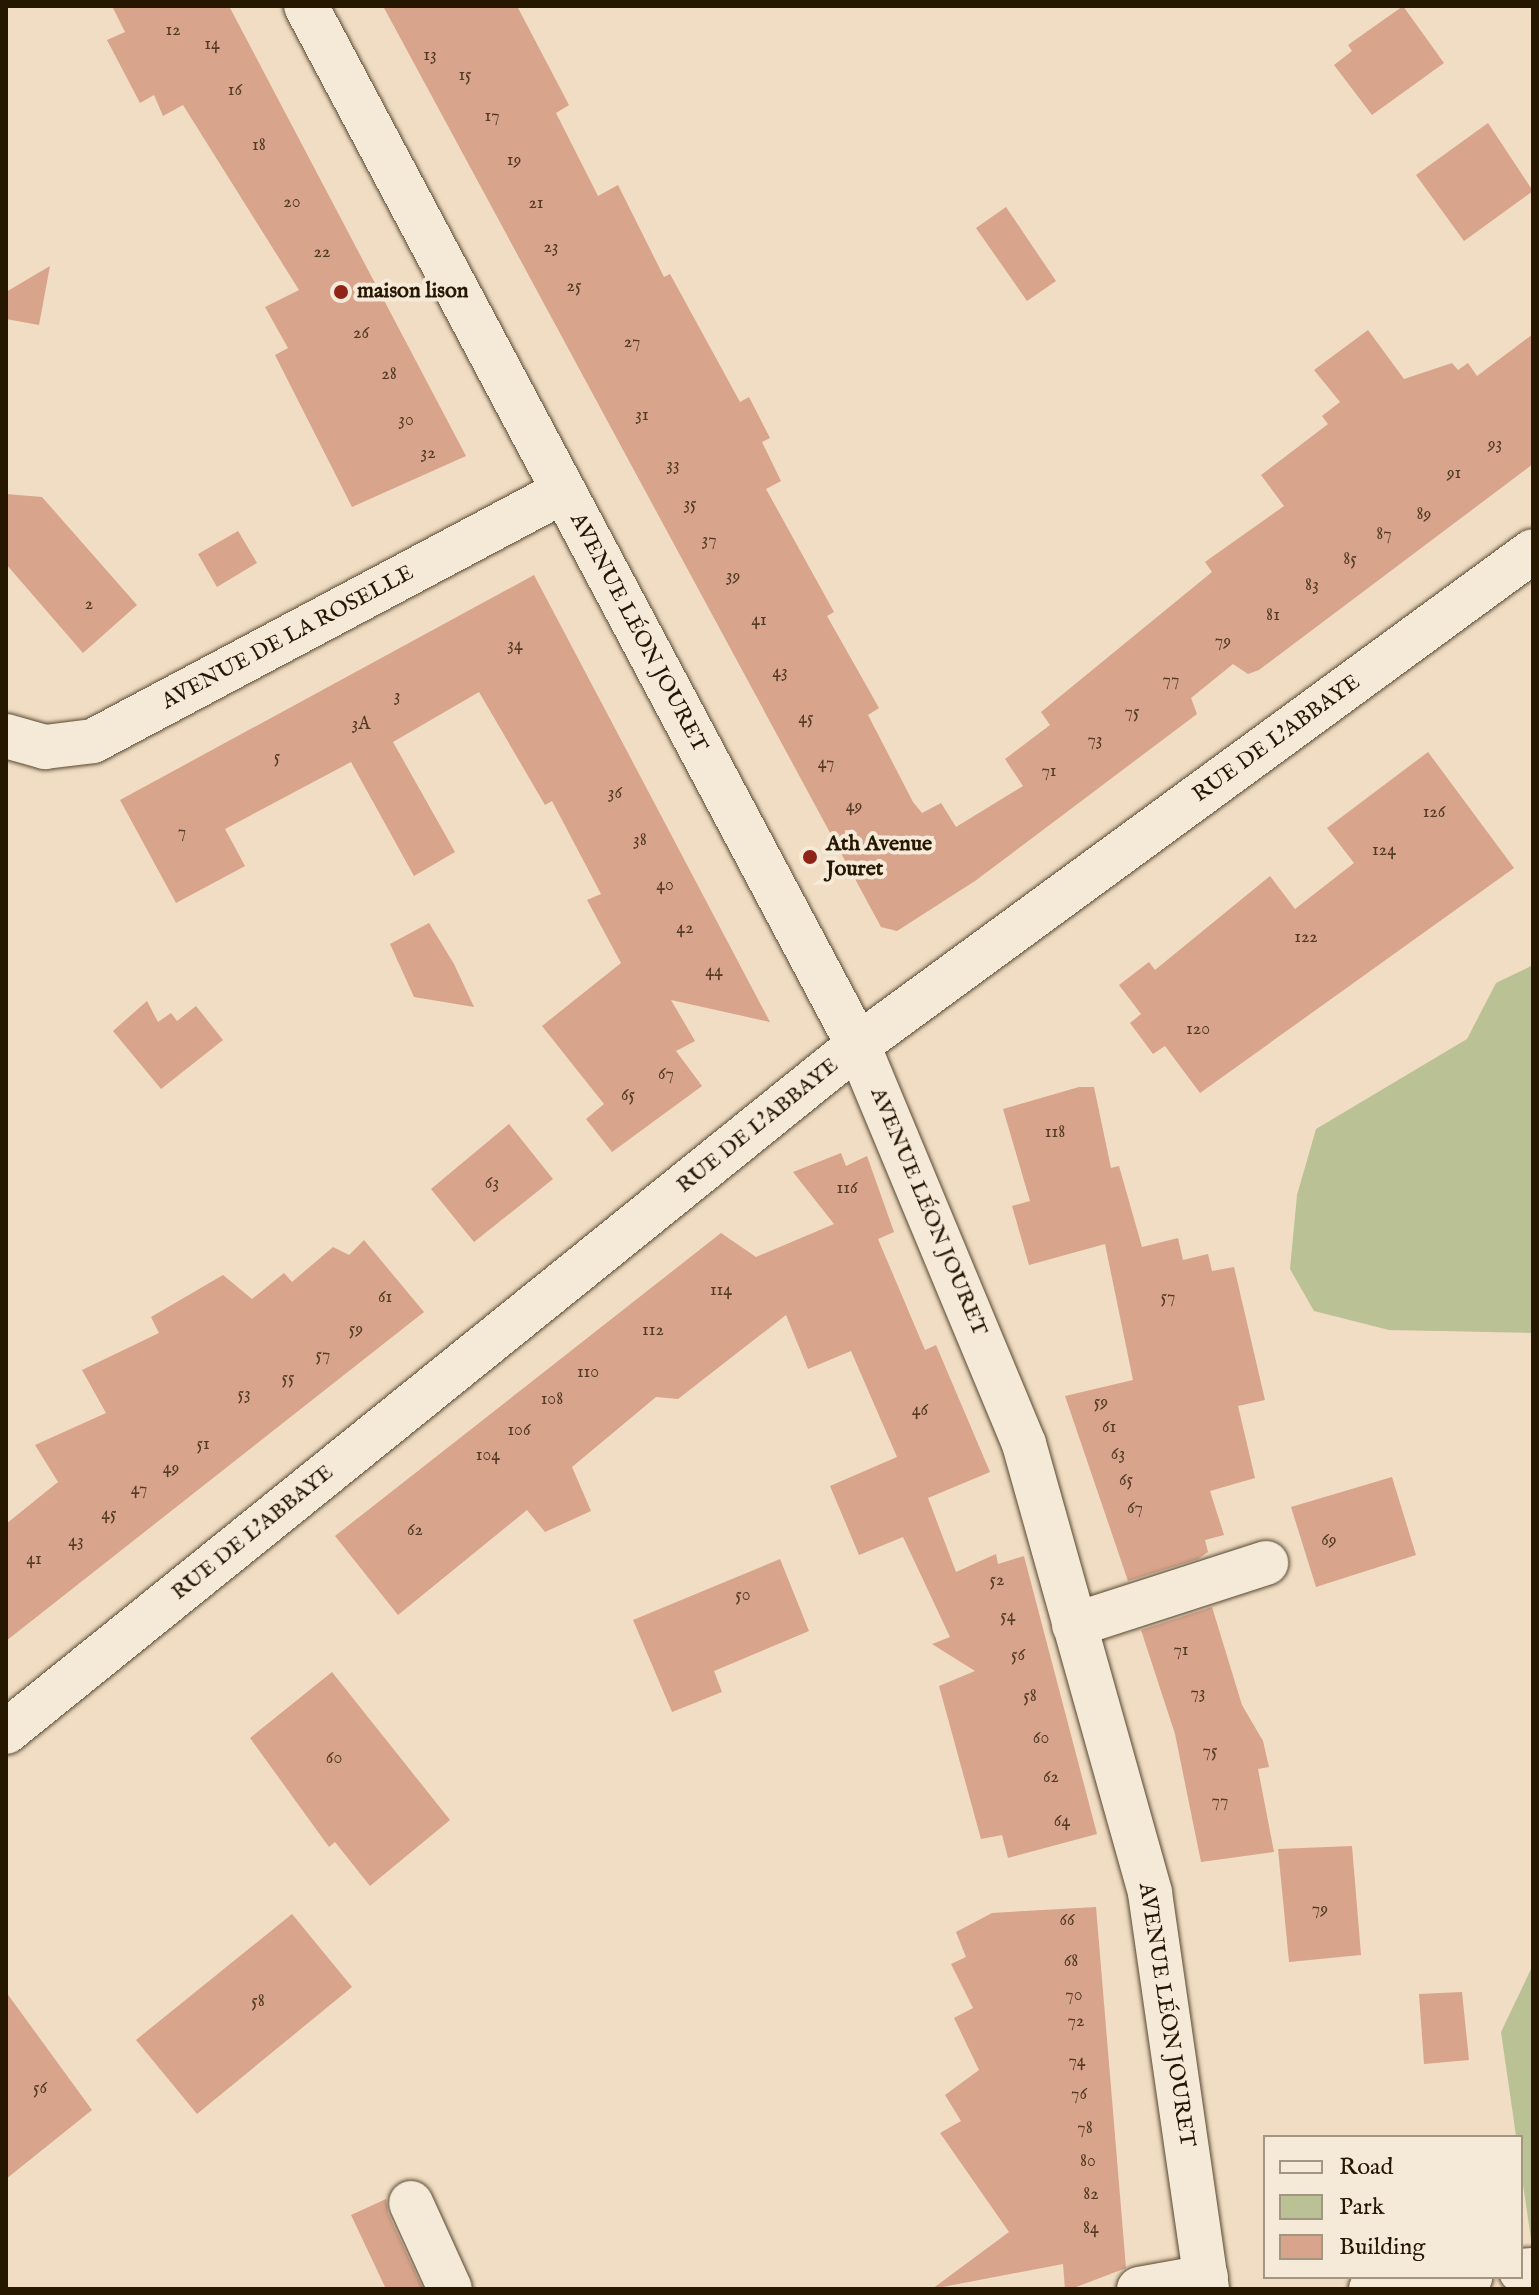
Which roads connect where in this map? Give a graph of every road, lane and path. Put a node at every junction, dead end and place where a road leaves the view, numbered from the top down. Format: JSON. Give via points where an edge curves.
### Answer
{"nodes":[{"id":1,"x":306,"y":6,"type":"edge"},
{"id":2,"x":562,"y":492,"type":"junction"},
{"id":3,"x":1533,"y":551,"type":"edge"},
{"id":4,"x":6,"y":736,"type":"edge"},
{"id":5,"x":858,"y":1045,"type":"junction"},
{"id":6,"x":1266,"y":1563,"type":"dead end"},
{"id":7,"x":1074,"y":1625,"type":"junction"},
{"id":8,"x":6,"y":1732,"type":"edge"},
{"id":9,"x":411,"y":2203,"type":"dead end"},
{"id":10,"x":1454,"y":2279,"type":"edge"},
{"id":11,"x":1206,"y":2283,"type":"edge"},
{"id":12,"x":450,"y":2289,"type":"edge"},
{"id":13,"x":1139,"y":2289,"type":"edge"},
{"id":14,"x":1371,"y":2289,"type":"edge"}],
"edges":[{"from":1,"to":2,"type":"street","name":"AVENUE LÉON JOURET"},
{"from":2,"to":4,"type":"street","name":"AVENUE DE LA ROSELLE","via":[[93,741],[45,747]]},
{"from":2,"to":5,"type":"street","name":"AVENUE LÉON JOURET"},
{"from":3,"to":5,"type":"street","name":"RUE DE L'ABBAYE"},
{"from":5,"to":7,"type":"street","name":"AVENUE LÉON JOURET","via":[[1024,1444]]},
{"from":5,"to":8,"type":"street","name":"RUE DE L'ABBAYE"},
{"from":6,"to":7,"type":"street"},
{"from":7,"to":11,"type":"street","name":"AVENUE LÉON JOURET","via":[[1150,1893]]},
{"from":9,"to":12,"type":"street"},
{"from":10,"to":14,"type":"street"},
{"from":11,"to":13,"type":"street"}]}
